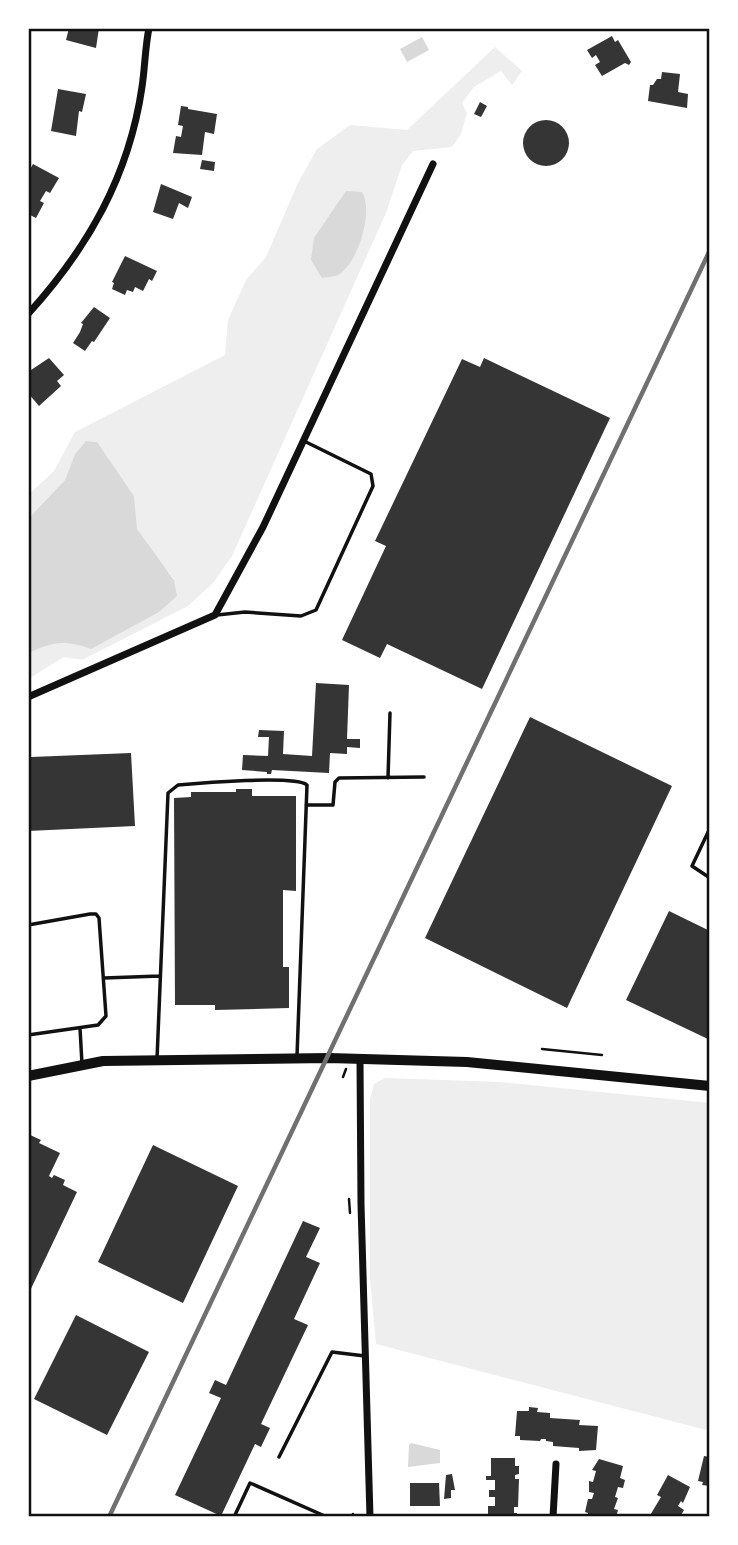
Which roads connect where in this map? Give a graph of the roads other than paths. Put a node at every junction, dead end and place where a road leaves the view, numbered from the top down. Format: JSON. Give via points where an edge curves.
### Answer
{"nodes":[{"id":1,"x":149,"y":28,"type":"edge"},
{"id":2,"x":433,"y":164,"type":"dead end"},
{"id":3,"x":28,"y":314,"type":"edge"},
{"id":4,"x":304,"y":441,"type":"junction"},
{"id":5,"x":215,"y":615,"type":"junction"},
{"id":6,"x":28,"y":697,"type":"edge"},
{"id":7,"x":390,"y":713,"type":"dead end"},
{"id":8,"x":424,"y":777,"type":"dead end"},
{"id":9,"x":388,"y":778,"type":"junction"},
{"id":10,"x":306,"y":805,"type":"junction"},
{"id":11,"x":710,"y":828,"type":"edge"},
{"id":12,"x":710,"y":878,"type":"edge"},
{"id":13,"x":28,"y":925,"type":"edge"},
{"id":14,"x":160,"y":976,"type":"junction"},
{"id":15,"x":104,"y":978,"type":"junction"},
{"id":16,"x":80,"y":1028,"type":"junction"},
{"id":17,"x":28,"y":1035,"type":"edge"},
{"id":18,"x":297,"y":1058,"type":"junction"},
{"id":19,"x":157,"y":1059,"type":"junction"},
{"id":20,"x":360,"y":1060,"type":"junction"},
{"id":21,"x":82,"y":1065,"type":"junction"},
{"id":22,"x":28,"y":1076,"type":"edge"},
{"id":23,"x":710,"y":1086,"type":"edge"},
{"id":24,"x":365,"y":1356,"type":"junction"},
{"id":25,"x":279,"y":1457,"type":"dead end"},
{"id":26,"x":556,"y":1464,"type":"dead end"},
{"id":27,"x":237,"y":1516,"type":"edge"},
{"id":28,"x":327,"y":1517,"type":"edge"},
{"id":29,"x":370,"y":1517,"type":"edge"},
{"id":30,"x":554,"y":1517,"type":"edge"}],
"edges":[{"from":1,"to":3,"type":"street","via":[[142,88],[124,164],[95,227]]},
{"from":2,"to":4,"type":"street"},
{"from":4,"to":5,"type":"street"},
{"from":4,"to":5,"type":"lane","via":[[371,474],[373,486],[316,610],[301,616]]},
{"from":5,"to":6,"type":"street"},
{"from":7,"to":9,"type":"lane"},
{"from":8,"to":9,"type":"lane"},
{"from":9,"to":10,"type":"lane","via":[[339,778],[333,805]]},
{"from":10,"to":14,"type":"lane","via":[[307,785],[301,782],[172,788],[168,793]]},
{"from":10,"to":18,"type":"lane"},
{"from":11,"to":12,"type":"lane","via":[[692,866]]},
{"from":13,"to":15,"type":"lane","via":[[96,914],[101,925]]},
{"from":14,"to":15,"type":"lane"},
{"from":14,"to":19,"type":"lane"},
{"from":15,"to":16,"type":"lane","via":[[106,1016],[98,1026]]},
{"from":16,"to":17,"type":"lane"},
{"from":16,"to":21,"type":"lane"},
{"from":18,"to":19,"type":"main road"},
{"from":18,"to":20,"type":"main road"},
{"from":19,"to":21,"type":"main road"},
{"from":20,"to":23,"type":"main road","via":[[467,1062]]},
{"from":20,"to":24,"type":"street"},
{"from":21,"to":22,"type":"main road"},
{"from":24,"to":25,"type":"lane","via":[[332,1352]]},
{"from":24,"to":29,"type":"street"},
{"from":26,"to":30,"type":"street"},
{"from":27,"to":28,"type":"lane","via":[[250,1483]]}]}
